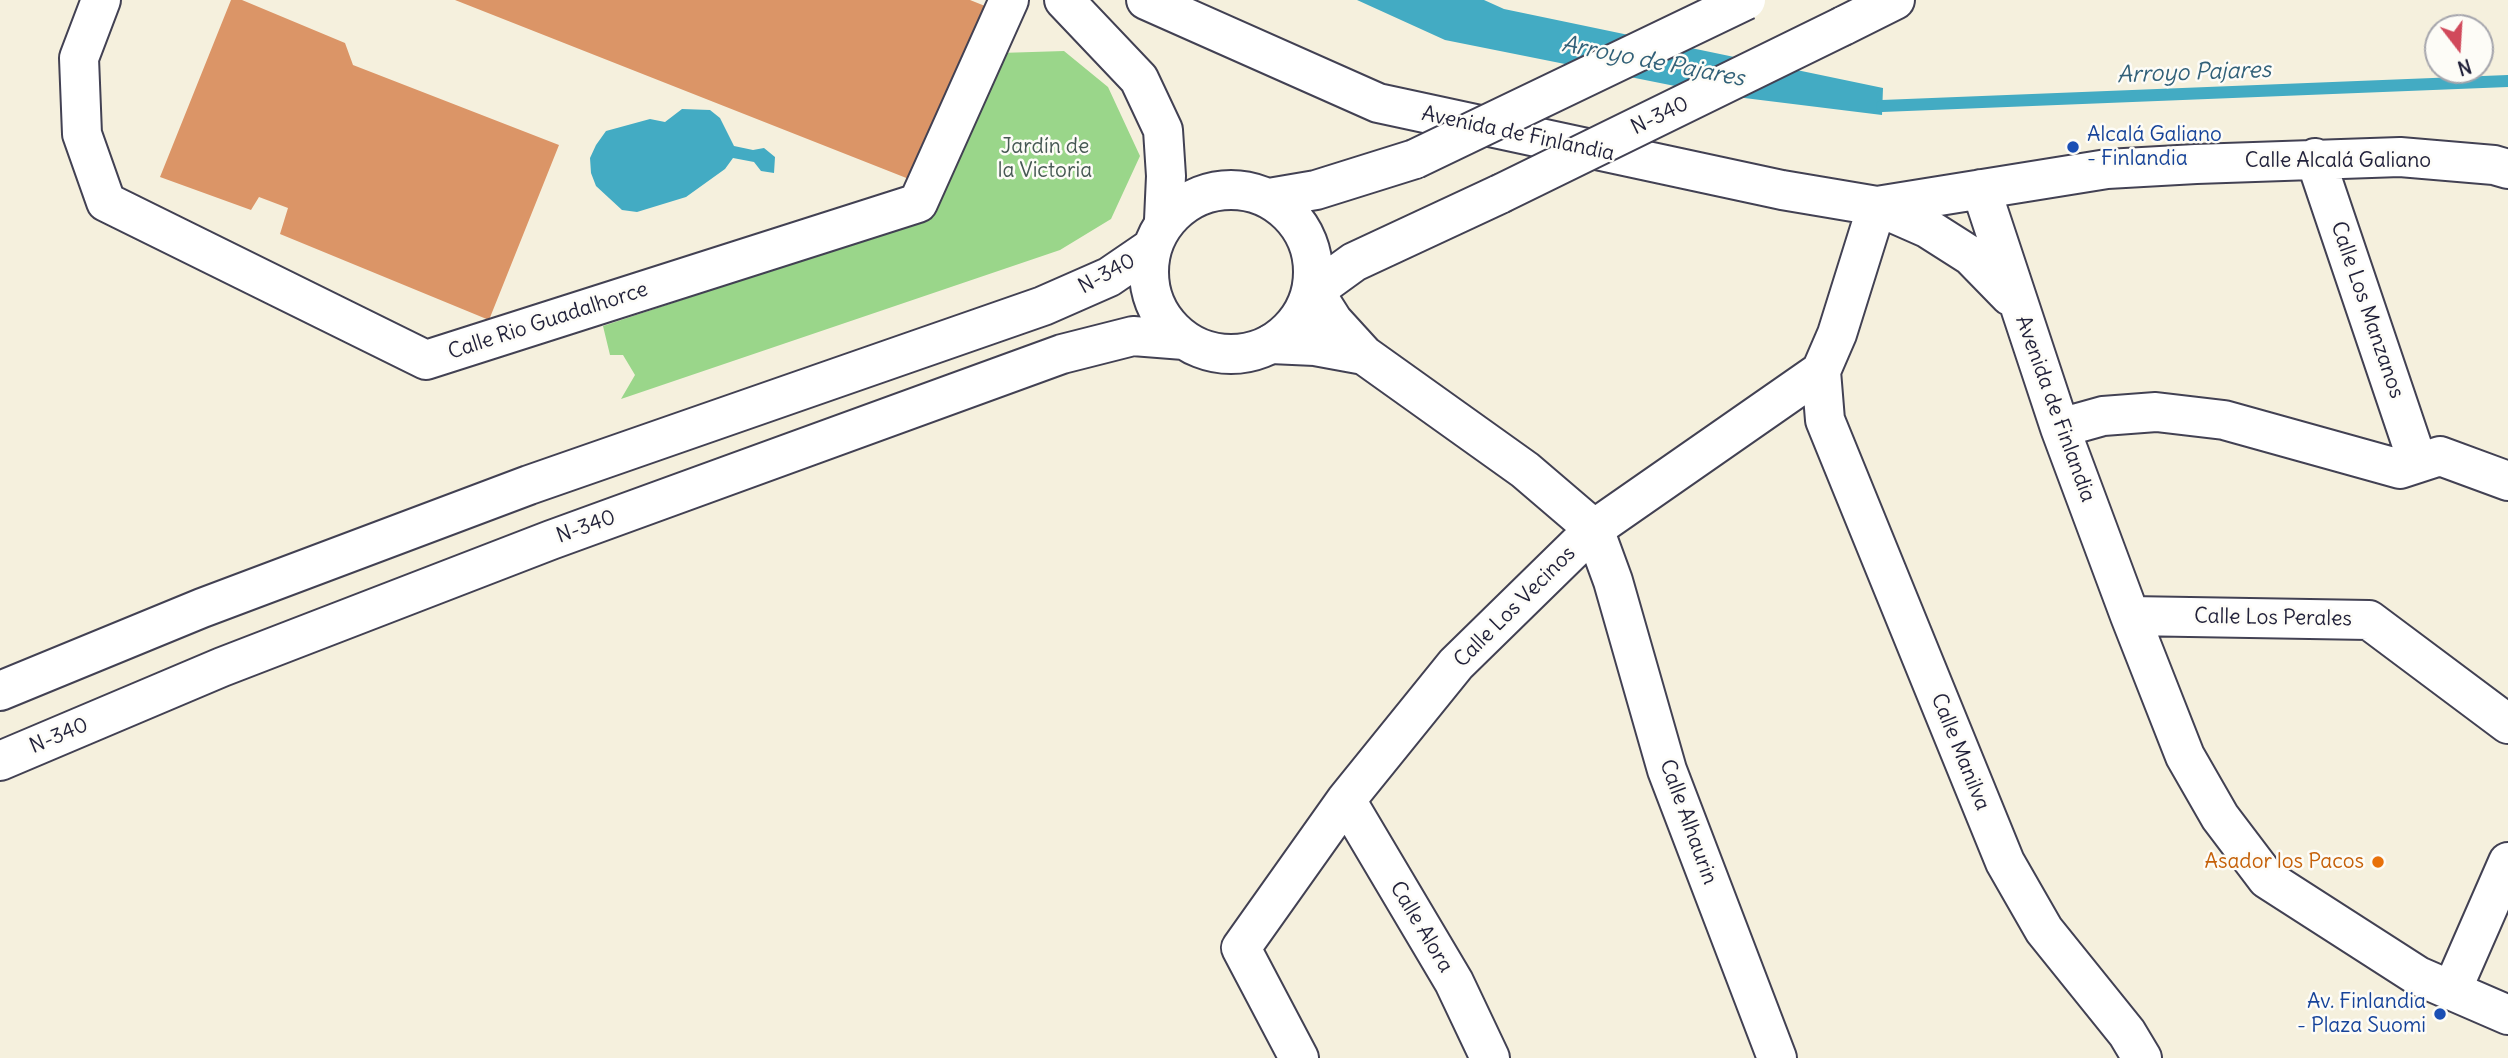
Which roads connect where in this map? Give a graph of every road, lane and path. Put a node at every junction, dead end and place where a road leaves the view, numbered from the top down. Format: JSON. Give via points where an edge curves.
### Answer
{"nodes":[{"id":1,"x":102,"y":0,"type":"edge"},
{"id":2,"x":1009,"y":0,"type":"edge"},
{"id":3,"x":1064,"y":0,"type":"edge"},
{"id":4,"x":1146,"y":0,"type":"edge"},
{"id":5,"x":1746,"y":0,"type":"edge"},
{"id":6,"x":1895,"y":0,"type":"edge"},
{"id":7,"x":2315,"y":158,"type":"junction"},
{"id":8,"x":2508,"y":169,"type":"edge"},
{"id":9,"x":1981,"y":189,"type":"junction"},
{"id":10,"x":1269,"y":198,"type":"junction"},
{"id":11,"x":1877,"y":206,"type":"junction"},
{"id":12,"x":1157,"y":235,"type":"junction"},
{"id":13,"x":1314,"y":291,"type":"junction"},
{"id":14,"x":2017,"y":303,"type":"junction"},
{"id":15,"x":1184,"y":340,"type":"junction"},
{"id":16,"x":1271,"y":344,"type":"junction"},
{"id":17,"x":1364,"y":355,"type":"junction"},
{"id":18,"x":1821,"y":371,"type":"junction"},
{"id":19,"x":2060,"y":428,"type":"junction"},
{"id":20,"x":2418,"y":463,"type":"junction"},
{"id":21,"x":2508,"y":481,"type":"edge"},
{"id":22,"x":1594,"y":529,"type":"junction"},
{"id":23,"x":2130,"y":616,"type":"junction"},
{"id":24,"x":0,"y":691,"type":"edge"},
{"id":25,"x":2508,"y":724,"type":"edge"},
{"id":26,"x":0,"y":761,"type":"edge"},
{"id":27,"x":1346,"y":800,"type":"junction"},
{"id":28,"x":2508,"y":862,"type":"edge"},
{"id":29,"x":2452,"y":990,"type":"junction"},
{"id":30,"x":2508,"y":1015,"type":"edge"},
{"id":31,"x":1299,"y":1058,"type":"edge"},
{"id":32,"x":1490,"y":1058,"type":"edge"},
{"id":33,"x":1777,"y":1058,"type":"edge"},
{"id":34,"x":2142,"y":1058,"type":"edge"}],
"edges":[{"from":1,"to":2,"type":"street","name":"Calle Rio Guadalhorce","via":[[79,58],[82,134],[106,202],[426,359],[918,203]]},
{"from":3,"to":12,"type":"street","via":[[1139,79],[1163,130],[1166,176]]},
{"from":4,"to":11,"type":"street","name":"Avenida de Finlandia","via":[[1378,103],[1782,190]]},
{"from":5,"to":10,"type":"street","name":"N-340","bridge":true,"via":[[1415,159],[1316,190]]},
{"from":6,"to":13,"type":"street","name":"N-340","bridge":true,"via":[[1354,262]]},
{"from":7,"to":8,"type":"street","name":"Calle Alcalá Galiano","via":[[2399,157]]},
{"from":7,"to":9,"type":"street","name":"Calle Alcalá Galiano","via":[[2107,169]]},
{"from":7,"to":20,"type":"street","name":"Calle Los Manzanos"},
{"from":9,"to":11,"type":"street","name":"Calle Alcalá Galiano"},
{"from":9,"to":14,"type":"street"},
{"from":10,"to":12,"type":"street","name":"N-340","via":[[1234,189],[1197,197]]},
{"from":10,"to":13,"type":"street","name":"N-340","via":[[1297,222],[1309,245]]},
{"from":11,"to":14,"type":"street","name":"Avenida de Finlandia","via":[[1927,228],[1971,256]]},
{"from":11,"to":18,"type":"street"},
{"from":12,"to":15,"type":"street","name":"N-340","via":[[1150,283],[1158,312]]},
{"from":12,"to":24,"type":"street","name":"N-340","via":[[1110,277],[1043,306],[529,485],[202,608]]},
{"from":13,"to":16,"type":"street","name":"N-340","via":[[1293,327]]},
{"from":13,"to":17,"type":"street"},
{"from":14,"to":19,"type":"street","name":"Avenida de Finlandia"},
{"from":15,"to":16,"type":"street","name":"N-340","via":[[1200,349],[1236,355]]},
{"from":15,"to":26,"type":"street","name":"N-340","via":[[1133,336],[1062,354],[551,540],[222,667]]},
{"from":16,"to":17,"type":"street"},
{"from":17,"to":22,"type":"street","via":[[1525,470]]},
{"from":18,"to":22,"type":"street","name":"Calle Los Vecinos"},
{"from":18,"to":34,"type":"street","name":"Calle Manilva","via":[[1825,420],[2005,862],[2044,930]]},
{"from":19,"to":20,"type":"street","via":[[2103,416],[2156,412],[2224,420],[2400,468]]},
{"from":19,"to":23,"type":"street","name":"Avenida de Finlandia"},
{"from":20,"to":21,"type":"street","via":[[2441,456]]},
{"from":22,"to":27,"type":"street","name":"Calle Los Vecinos","via":[[1456,664]]},
{"from":22,"to":33,"type":"street","name":"Calle Alhaurin","via":[[1667,770]]},
{"from":23,"to":25,"type":"street","name":"Calle Los Perales","via":[[2369,620]]},
{"from":23,"to":29,"type":"street","name":"Avenida de Finlandia","via":[[2185,756],[2220,817],[2267,879],[2418,976]]},
{"from":27,"to":31,"type":"street","name":"Calle Los Vecinos","via":[[1241,948]]},
{"from":27,"to":32,"type":"street","name":"Calle Alora","via":[[1454,982]]},
{"from":28,"to":29,"type":"street"},
{"from":29,"to":30,"type":"street","name":"Avenida de Finlandia"}]}
